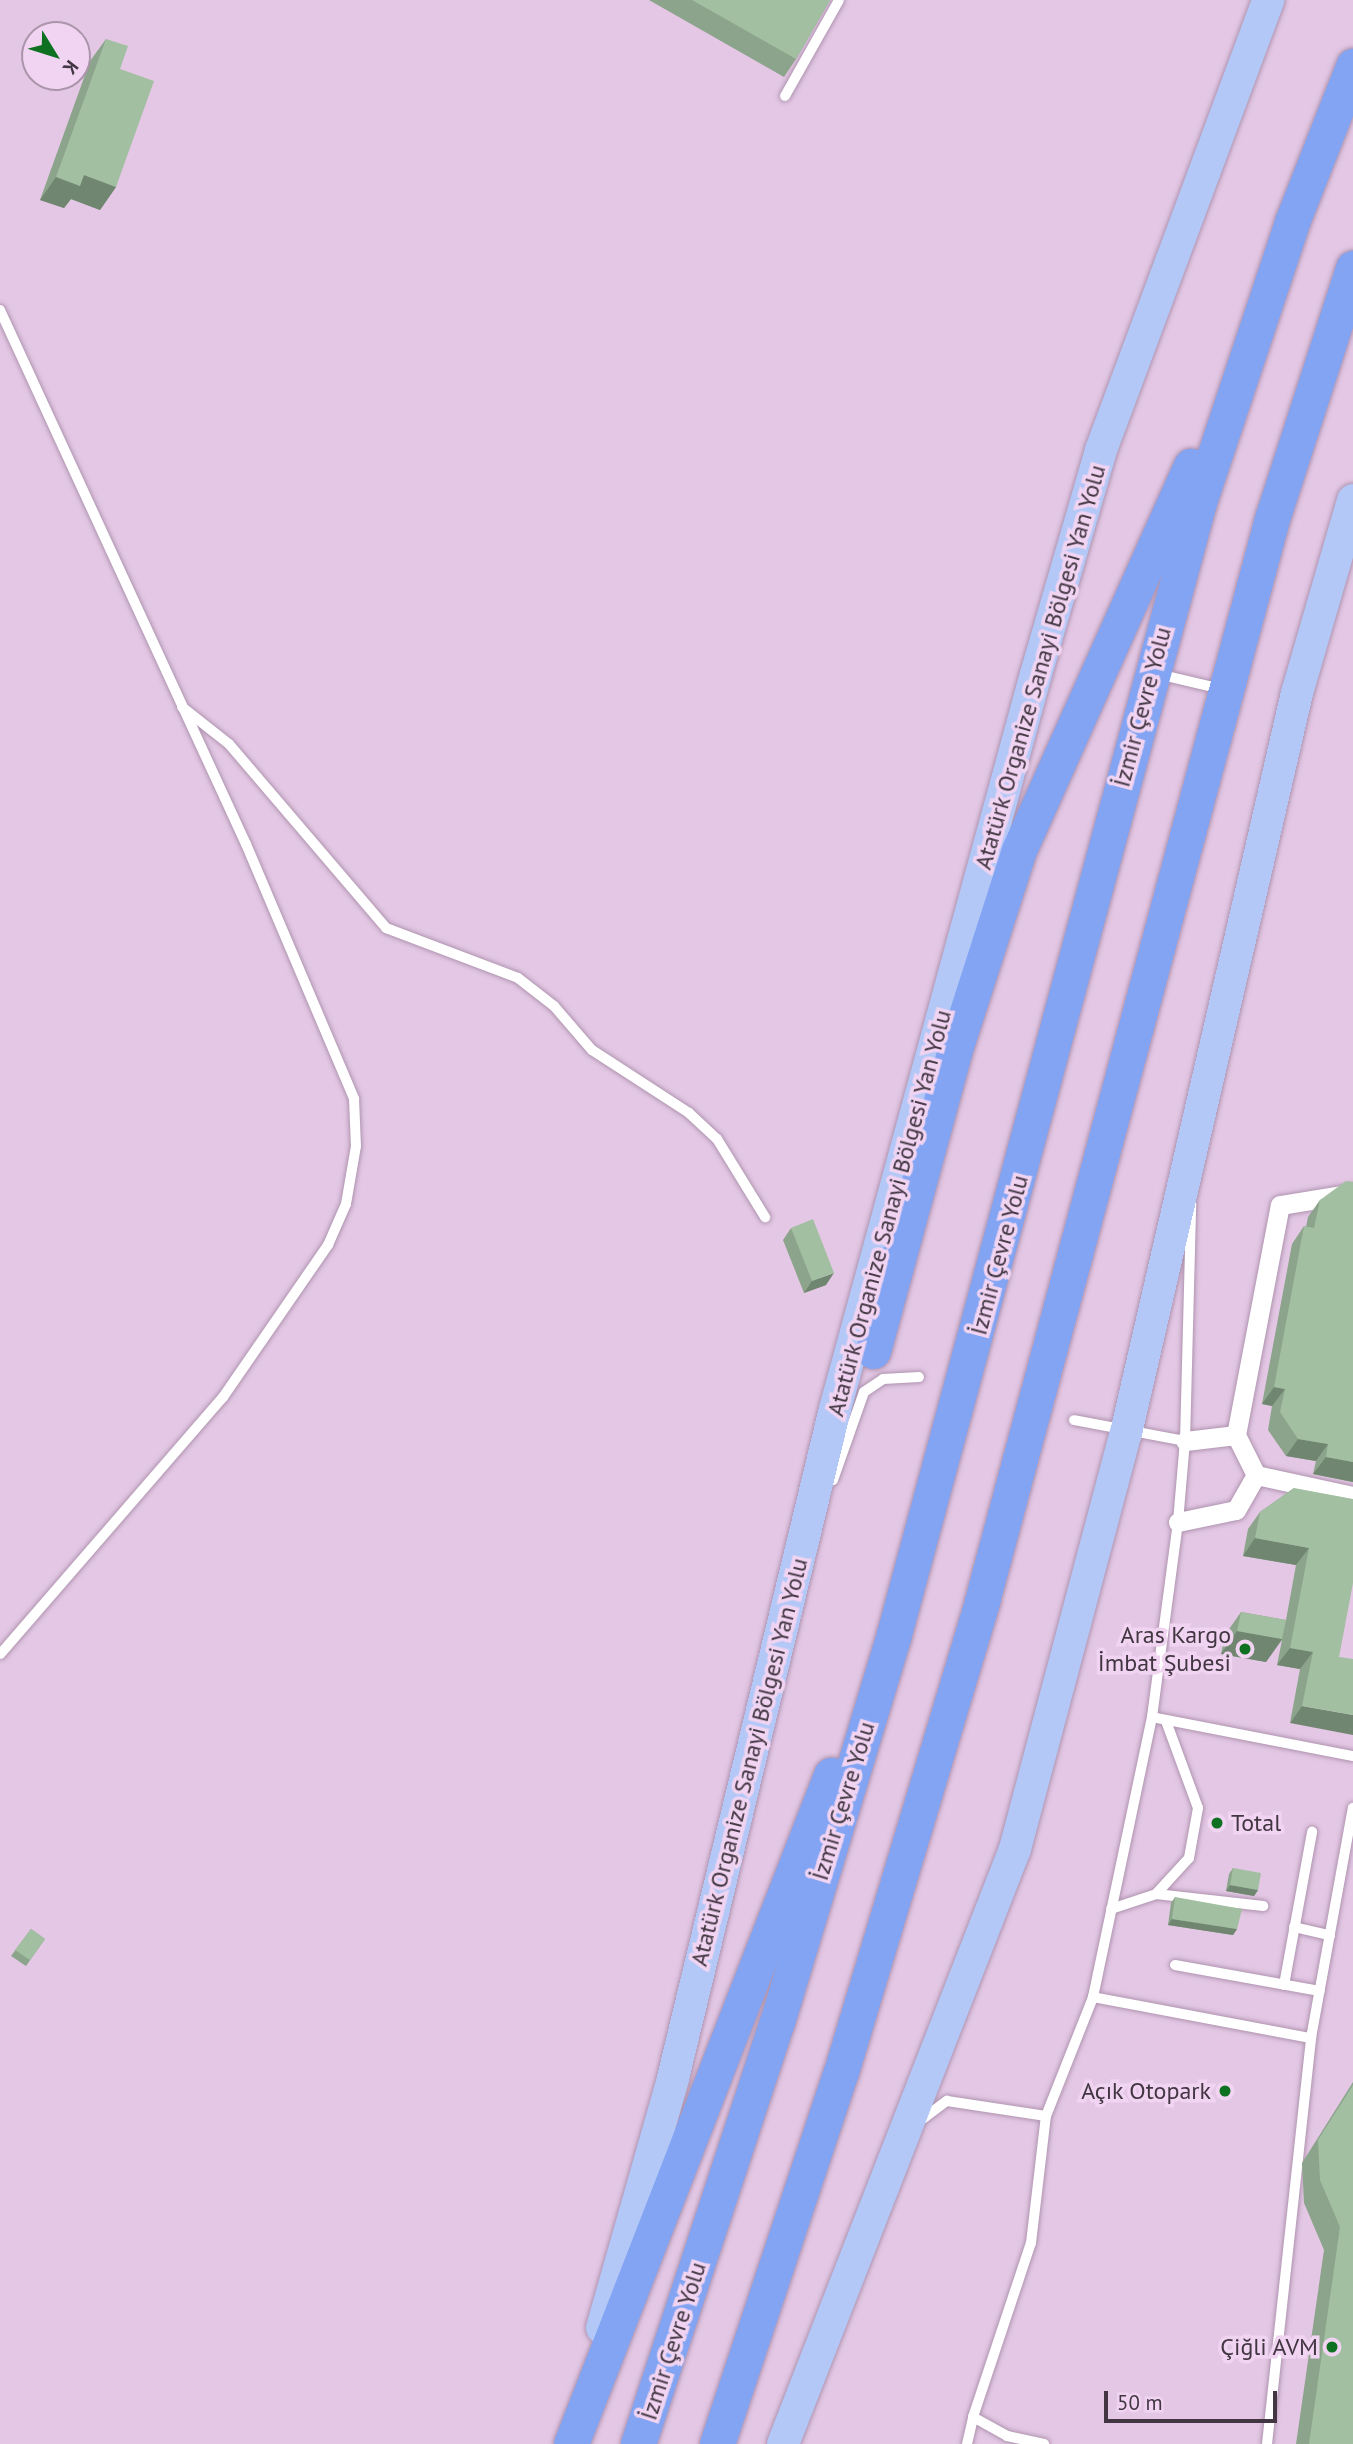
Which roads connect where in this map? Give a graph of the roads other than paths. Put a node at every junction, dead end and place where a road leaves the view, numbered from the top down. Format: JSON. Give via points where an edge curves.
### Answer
{"nodes":[{"id":1,"x":839,"y":0,"type":"edge"},
{"id":2,"x":1268,"y":0,"type":"edge"},
{"id":3,"x":1353,"y":66,"type":"edge"},
{"id":4,"x":785,"y":96,"type":"dead end"},
{"id":5,"x":1353,"y":268,"type":"edge"},
{"id":6,"x":0,"y":310,"type":"edge"},
{"id":7,"x":1256,"y":327,"type":"junction"},
{"id":8,"x":1353,"y":500,"type":"edge"},
{"id":9,"x":1353,"y":534,"type":"edge"},
{"id":10,"x":1330,"y":576,"type":"junction"},
{"id":11,"x":1150,"y":672,"type":"junction"},
{"id":12,"x":1225,"y":690,"type":"junction"},
{"id":13,"x":178,"y":704,"type":"junction"},
{"id":14,"x":1186,"y":1170,"type":"junction"},
{"id":15,"x":1353,"y":1194,"type":"edge"},
{"id":16,"x":765,"y":1217,"type":"dead end"},
{"id":17,"x":873,"y":1351,"type":"dead end"},
{"id":18,"x":919,"y":1377,"type":"dead end"},
{"id":19,"x":1074,"y":1420,"type":"dead end"},
{"id":20,"x":1126,"y":1433,"type":"junction"},
{"id":21,"x":1237,"y":1435,"type":"junction"},
{"id":22,"x":1185,"y":1441,"type":"junction"},
{"id":23,"x":1256,"y":1475,"type":"junction"},
{"id":24,"x":1353,"y":1496,"type":"edge"},
{"id":25,"x":828,"y":1500,"type":"dead end"},
{"id":26,"x":825,"y":1513,"type":"dead end"},
{"id":27,"x":1178,"y":1522,"type":"junction"},
{"id":28,"x":894,"y":1634,"type":"junction"},
{"id":29,"x":0,"y":1654,"type":"edge"},
{"id":30,"x":1152,"y":1717,"type":"junction"},
{"id":31,"x":1166,"y":1721,"type":"junction"},
{"id":32,"x":755,"y":1731,"type":"junction"},
{"id":33,"x":1353,"y":1756,"type":"edge"},
{"id":34,"x":1353,"y":1808,"type":"edge"},
{"id":35,"x":1312,"y":1832,"type":"dead end"},
{"id":36,"x":1156,"y":1894,"type":"junction"},
{"id":37,"x":1263,"y":1906,"type":"dead end"},
{"id":38,"x":1111,"y":1909,"type":"junction"},
{"id":39,"x":1294,"y":1927,"type":"junction"},
{"id":40,"x":1330,"y":1935,"type":"junction"},
{"id":41,"x":1175,"y":1965,"type":"dead end"},
{"id":42,"x":1284,"y":1985,"type":"junction"},
{"id":43,"x":1320,"y":1991,"type":"junction"},
{"id":44,"x":1093,"y":1997,"type":"junction"},
{"id":45,"x":1311,"y":2038,"type":"junction"},
{"id":46,"x":1046,"y":2116,"type":"junction"},
{"id":47,"x":908,"y":2129,"type":"junction"},
{"id":48,"x":974,"y":2417,"type":"junction"},
{"id":49,"x":570,"y":2444,"type":"edge"},
{"id":50,"x":638,"y":2444,"type":"edge"},
{"id":51,"x":718,"y":2444,"type":"edge"},
{"id":52,"x":783,"y":2444,"type":"edge"},
{"id":53,"x":967,"y":2444,"type":"edge"},
{"id":54,"x":1044,"y":2444,"type":"edge"},
{"id":55,"x":1267,"y":2444,"type":"edge"}],
"edges":[{"from":1,"to":4,"type":"lane"},
{"from":2,"to":32,"type":"main road","name":"Atatürk Organize Sanayi Bölgesi Yan Yolu","via":[[1101,450],[835,1409]]},
{"from":3,"to":7,"type":"highway","name":"İzmir Çevre Yolu"},
{"from":5,"to":12,"type":"highway"},
{"from":6,"to":13,"type":"lane"},
{"from":7,"to":11,"type":"highway","name":"İzmir Çevre Yolu"},
{"from":7,"to":17,"type":"highway","via":[[1019,850],[956,1046]]},
{"from":8,"to":10,"type":"main road"},
{"from":9,"to":10,"type":"main road"},
{"from":10,"to":14,"type":"main road","via":[[1239,929]]},
{"from":11,"to":12,"type":"lane"},
{"from":11,"to":28,"type":"highway","name":"İzmir Çevre Yolu"},
{"from":12,"to":51,"type":"highway","via":[[982,1601],[841,2072]]},
{"from":13,"to":16,"type":"lane","via":[[229,744],[386,928],[518,978],[554,1006],[592,1050],[689,1113],[717,1139]]},
{"from":13,"to":29,"type":"lane","via":[[246,844],[354,1099],[356,1146],[346,1203],[328,1245],[223,1397]]},
{"from":14,"to":20,"type":"main road"},
{"from":14,"to":22,"type":"lane","via":[[1193,1214]]},
{"from":15,"to":21,"type":"street","via":[[1280,1205]]},
{"from":18,"to":25,"type":"lane","via":[[883,1379],[864,1392]]},
{"from":19,"to":20,"type":"lane"},
{"from":20,"to":22,"type":"lane"},
{"from":20,"to":47,"type":"main road","via":[[1015,1849]]},
{"from":21,"to":22,"type":"street"},
{"from":21,"to":23,"type":"street"},
{"from":22,"to":27,"type":"lane"},
{"from":23,"to":24,"type":"street"},
{"from":23,"to":27,"type":"street","via":[[1236,1510]]},
{"from":26,"to":32,"type":"lane","via":[[795,1626]]},
{"from":27,"to":30,"type":"lane"},
{"from":28,"to":49,"type":"highway","via":[[799,1851]]},
{"from":28,"to":50,"type":"highway","name":"İzmir Çevre Yolu","via":[[777,2022]]},
{"from":30,"to":31,"type":"lane"},
{"from":30,"to":38,"type":"lane"},
{"from":31,"to":33,"type":"lane"},
{"from":31,"to":36,"type":"lane","via":[[1198,1808],[1189,1858]]},
{"from":32,"to":49,"type":"main road","name":"Atatürk Organize Sanayi Bölgesi Yan Yolu","via":[[673,2078]]},
{"from":34,"to":40,"type":"lane"},
{"from":35,"to":39,"type":"lane"},
{"from":36,"to":37,"type":"lane"},
{"from":36,"to":38,"type":"lane"},
{"from":38,"to":44,"type":"lane"},
{"from":39,"to":40,"type":"lane"},
{"from":39,"to":42,"type":"lane"},
{"from":40,"to":43,"type":"lane"},
{"from":41,"to":42,"type":"lane"},
{"from":42,"to":43,"type":"lane"},
{"from":43,"to":45,"type":"lane"},
{"from":44,"to":45,"type":"lane"},
{"from":44,"to":46,"type":"lane"},
{"from":45,"to":55,"type":"lane"},
{"from":46,"to":47,"type":"lane","via":[[947,2101]]},
{"from":46,"to":48,"type":"lane","via":[[1031,2243]]},
{"from":47,"to":52,"type":"main road"},
{"from":48,"to":53,"type":"lane"},
{"from":48,"to":54,"type":"lane","via":[[1007,2436]]}]}
